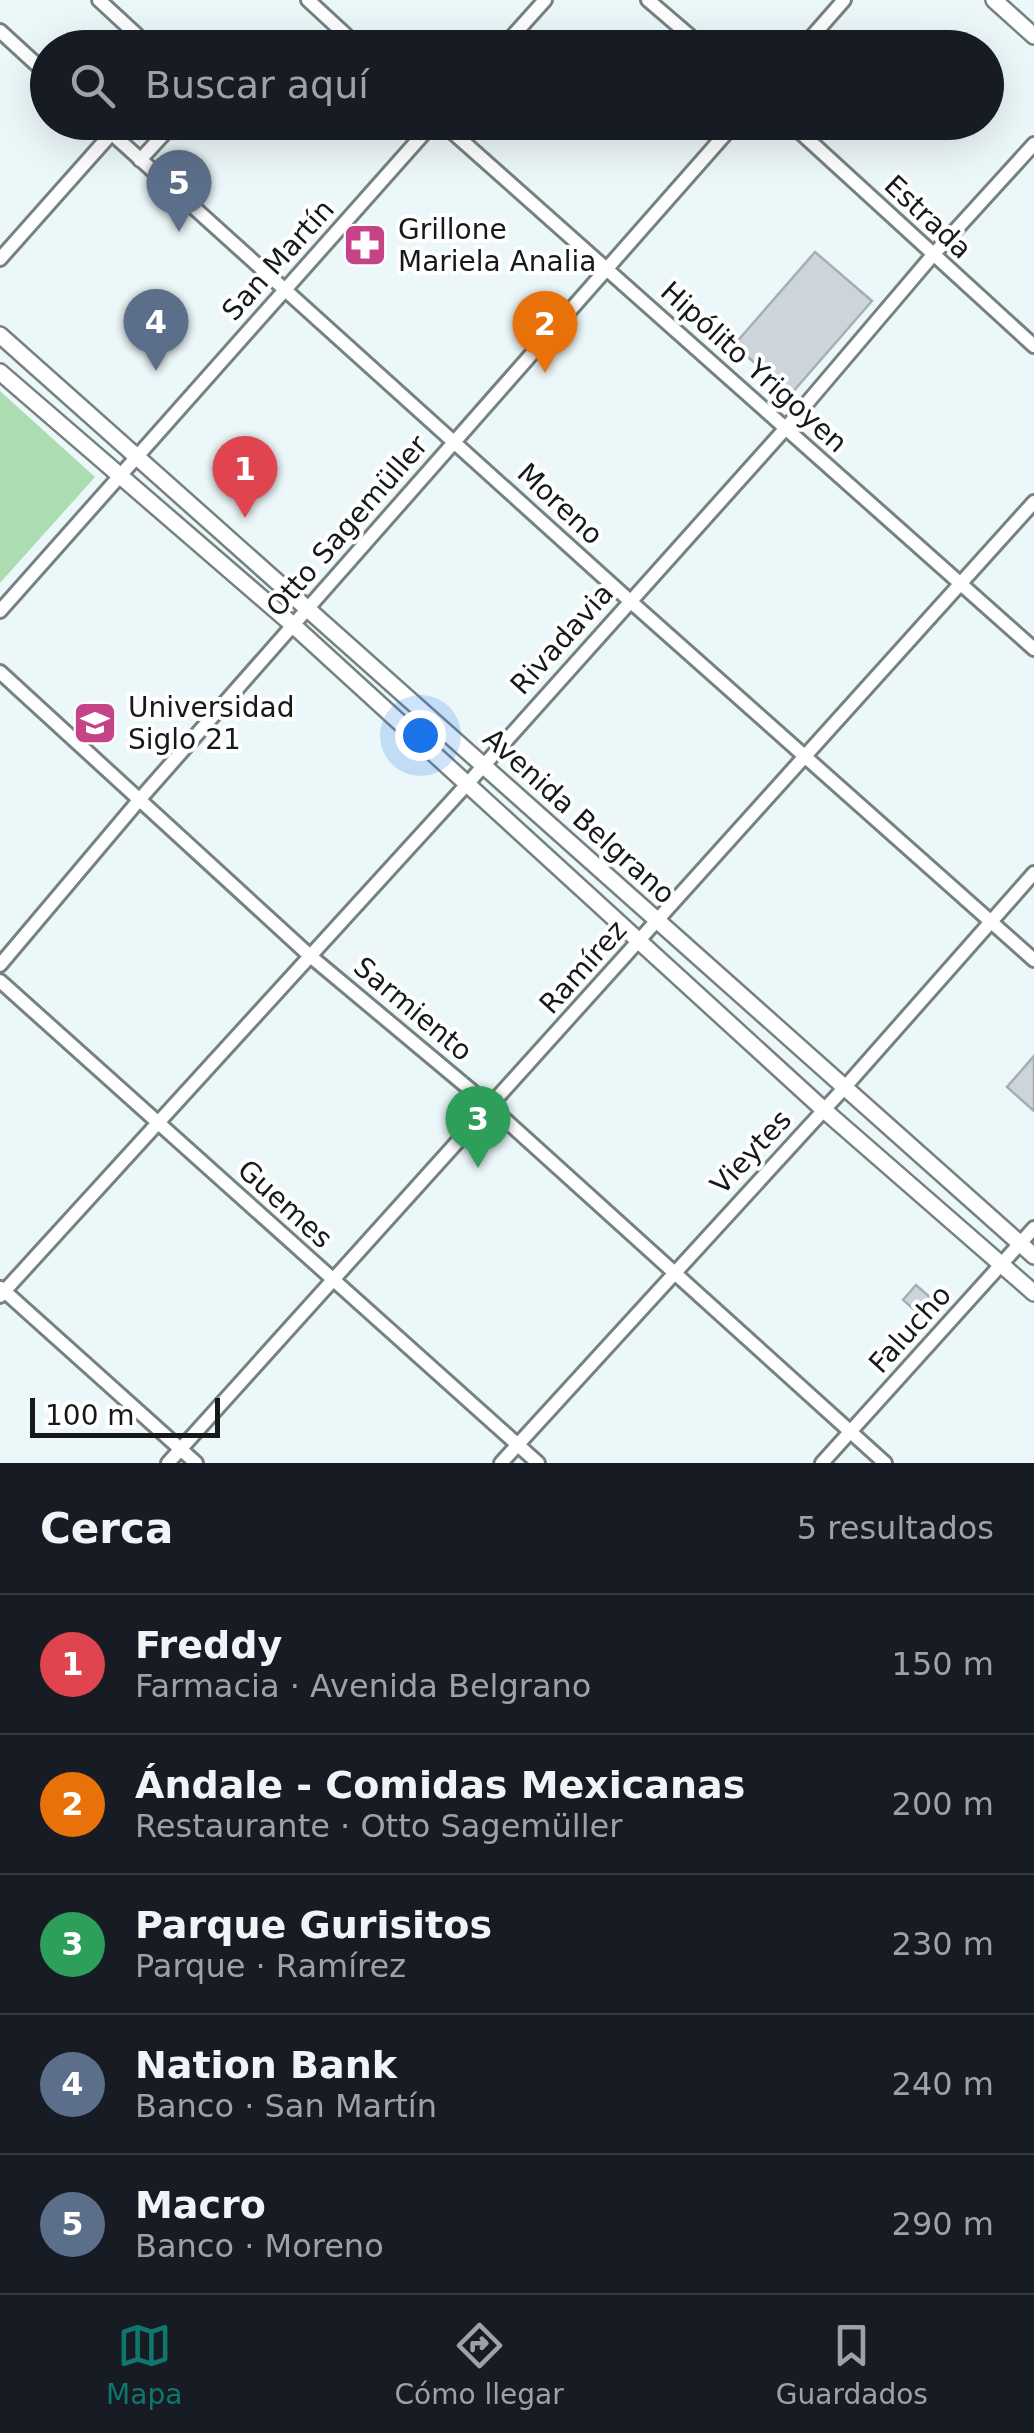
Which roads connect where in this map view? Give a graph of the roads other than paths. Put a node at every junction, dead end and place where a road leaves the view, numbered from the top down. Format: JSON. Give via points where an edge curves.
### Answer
{"nodes":[{"id":1,"x":98,"y":0,"type":"edge"},
{"id":2,"x":308,"y":0,"type":"edge"},
{"id":3,"x":544,"y":0,"type":"edge"},
{"id":4,"x":648,"y":0,"type":"edge"},
{"id":5,"x":844,"y":0,"type":"edge"},
{"id":6,"x":994,"y":0,"type":"edge"},
{"id":7,"x":131,"y":30,"type":"edge"},
{"id":8,"x":340,"y":30,"type":"edge"},
{"id":9,"x":518,"y":30,"type":"edge"},
{"id":10,"x":683,"y":30,"type":"edge"},
{"id":11,"x":818,"y":30,"type":"edge"},
{"id":12,"x":0,"y":31,"type":"edge"},
{"id":13,"x":1034,"y":36,"type":"edge"},
{"id":14,"x":30,"y":58,"type":"edge"},
{"id":15,"x":106,"y":140,"type":"edge"},
{"id":16,"x":118,"y":140,"type":"edge"},
{"id":17,"x":158,"y":140,"type":"edge"},
{"id":18,"x":422,"y":140,"type":"edge"},
{"id":19,"x":459,"y":140,"type":"edge"},
{"id":20,"x":720,"y":140,"type":"edge"},
{"id":21,"x":808,"y":140,"type":"edge"},
{"id":22,"x":1034,"y":144,"type":"edge"},
{"id":23,"x":140,"y":160,"type":"junction"},
{"id":24,"x":932,"y":256,"type":"junction"},
{"id":25,"x":0,"y":258,"type":"edge"},
{"id":26,"x":606,"y":269,"type":"junction"},
{"id":27,"x":286,"y":290,"type":"junction"},
{"id":28,"x":0,"y":334,"type":"edge"},
{"id":29,"x":1034,"y":346,"type":"edge"},
{"id":30,"x":0,"y":372,"type":"edge"},
{"id":31,"x":785,"y":430,"type":"junction"},
{"id":32,"x":455,"y":441,"type":"junction"},
{"id":33,"x":138,"y":456,"type":"junction"},
{"id":34,"x":120,"y":476,"type":"junction"},
{"id":35,"x":1034,"y":502,"type":"edge"},
{"id":36,"x":960,"y":584,"type":"junction"},
{"id":37,"x":630,"y":602,"type":"junction"},
{"id":38,"x":308,"y":608,"type":"junction"},
{"id":39,"x":0,"y":611,"type":"edge"},
{"id":40,"x":293,"y":625,"type":"junction"},
{"id":41,"x":1034,"y":649,"type":"edge"},
{"id":42,"x":0,"y":672,"type":"edge"},
{"id":43,"x":806,"y":756,"type":"junction"},
{"id":44,"x":483,"y":764,"type":"junction"},
{"id":45,"x":469,"y":782,"type":"junction"},
{"id":46,"x":140,"y":799,"type":"junction"},
{"id":47,"x":1034,"y":873,"type":"edge"},
{"id":48,"x":658,"y":920,"type":"junction"},
{"id":49,"x":990,"y":920,"type":"junction"},
{"id":50,"x":641,"y":940,"type":"junction"},
{"id":51,"x":309,"y":954,"type":"junction"},
{"id":52,"x":1034,"y":960,"type":"edge"},
{"id":53,"x":0,"y":965,"type":"edge"},
{"id":54,"x":0,"y":981,"type":"edge"},
{"id":55,"x":845,"y":1088,"type":"junction"},
{"id":56,"x":491,"y":1107,"type":"junction"},
{"id":57,"x":824,"y":1110,"type":"junction"},
{"id":58,"x":157,"y":1123,"type":"junction"},
{"id":59,"x":1034,"y":1228,"type":"edge"},
{"id":60,"x":1020,"y":1244,"type":"junction"},
{"id":61,"x":1034,"y":1256,"type":"edge"},
{"id":62,"x":1001,"y":1264,"type":"junction"},
{"id":63,"x":674,"y":1273,"type":"junction"},
{"id":64,"x":334,"y":1280,"type":"junction"},
{"id":65,"x":1,"y":1291,"type":"edge"},
{"id":66,"x":1034,"y":1293,"type":"edge"},
{"id":67,"x":850,"y":1432,"type":"junction"},
{"id":68,"x":518,"y":1444,"type":"junction"},
{"id":69,"x":180,"y":1448,"type":"junction"},
{"id":70,"x":168,"y":1463,"type":"edge"},
{"id":71,"x":196,"y":1463,"type":"edge"},
{"id":72,"x":502,"y":1463,"type":"edge"},
{"id":73,"x":538,"y":1463,"type":"edge"},
{"id":74,"x":822,"y":1463,"type":"edge"},
{"id":75,"x":885,"y":1463,"type":"edge"}],
"edges":[{"from":1,"to":7,"type":"street"},
{"from":2,"to":8,"type":"street"},
{"from":3,"to":9,"type":"street"},
{"from":4,"to":10,"type":"street"},
{"from":5,"to":11,"type":"street"},
{"from":6,"to":13,"type":"street"},
{"from":12,"to":14,"type":"street"},
{"from":15,"to":25,"type":"street"},
{"from":16,"to":23,"type":"street","name":"Moreno"},
{"from":17,"to":23,"type":"street"},
{"from":18,"to":27,"type":"street","name":"San Martín"},
{"from":19,"to":26,"type":"street","name":"Hipólito Yrigoyen"},
{"from":20,"to":26,"type":"street","name":"Otto Sagemüller"},
{"from":21,"to":24,"type":"street","name":"Estrada"},
{"from":22,"to":24,"type":"street","name":"Rivadavia"},
{"from":23,"to":27,"type":"street","name":"Moreno"},
{"from":24,"to":29,"type":"street","name":"Estrada"},
{"from":24,"to":31,"type":"street","name":"Rivadavia"},
{"from":26,"to":31,"type":"street","name":"Hipólito Yrigoyen"},
{"from":26,"to":32,"type":"street","name":"Otto Sagemüller"},
{"from":27,"to":32,"type":"street","name":"Moreno"},
{"from":27,"to":33,"type":"street","name":"San Martín"},
{"from":28,"to":33,"type":"street","name":"Avenida Belgrano"},
{"from":30,"to":34,"type":"street","name":"Avenida Belgrano"},
{"from":31,"to":36,"type":"street","name":"Hipólito Yrigoyen"},
{"from":31,"to":37,"type":"street","name":"Rivadavia"},
{"from":32,"to":37,"type":"street","name":"Moreno"},
{"from":32,"to":38,"type":"street","name":"Otto Sagemüller"},
{"from":33,"to":34,"type":"street","name":"San Martín"},
{"from":33,"to":38,"type":"street","name":"Avenida Belgrano"},
{"from":34,"to":39,"type":"street","name":"San Martín"},
{"from":34,"to":40,"type":"street","name":"Avenida Belgrano"},
{"from":35,"to":36,"type":"street","name":"Ramírez"},
{"from":36,"to":41,"type":"street","name":"Hipólito Yrigoyen"},
{"from":36,"to":43,"type":"street","name":"Ramírez"},
{"from":37,"to":43,"type":"street","name":"Moreno"},
{"from":37,"to":44,"type":"street","name":"Rivadavia"},
{"from":38,"to":40,"type":"street","name":"Otto Sagemüller"},
{"from":38,"to":44,"type":"street","name":"Avenida Belgrano"},
{"from":40,"to":45,"type":"street","name":"Avenida Belgrano"},
{"from":40,"to":46,"type":"street","name":"Otto Sagemüller"},
{"from":42,"to":46,"type":"street","name":"Sarmiento"},
{"from":43,"to":48,"type":"street","name":"Ramírez"},
{"from":43,"to":49,"type":"street","name":"Moreno"},
{"from":44,"to":45,"type":"street","name":"Rivadavia"},
{"from":44,"to":48,"type":"street","name":"Avenida Belgrano"},
{"from":45,"to":50,"type":"street","name":"Avenida Belgrano"},
{"from":45,"to":51,"type":"street","name":"Rivadavia"},
{"from":46,"to":51,"type":"street","name":"Sarmiento"},
{"from":46,"to":53,"type":"street","name":"Otto Sagemüller"},
{"from":47,"to":49,"type":"street","name":"Vieytes"},
{"from":48,"to":50,"type":"street","name":"Ramírez"},
{"from":48,"to":55,"type":"street","name":"Avenida Belgrano"},
{"from":49,"to":52,"type":"street","name":"Moreno"},
{"from":49,"to":55,"type":"street","name":"Vieytes"},
{"from":50,"to":56,"type":"street","name":"Ramírez"},
{"from":50,"to":57,"type":"street","name":"Avenida Belgrano"},
{"from":51,"to":56,"type":"street","name":"Sarmiento"},
{"from":51,"to":58,"type":"street","name":"Rivadavia"},
{"from":54,"to":58,"type":"street","name":"Guemes"},
{"from":55,"to":57,"type":"street","name":"Vieytes"},
{"from":55,"to":60,"type":"street","name":"Avenida Belgrano"},
{"from":56,"to":63,"type":"street","name":"Sarmiento"},
{"from":56,"to":64,"type":"street","name":"Ramírez"},
{"from":57,"to":62,"type":"street","name":"Avenida Belgrano"},
{"from":57,"to":63,"type":"street","name":"Vieytes"},
{"from":58,"to":64,"type":"street","name":"Guemes"},
{"from":58,"to":65,"type":"street","name":"Rivadavia"},
{"from":59,"to":60,"type":"street","name":"Falucho"},
{"from":60,"to":61,"type":"street","name":"Avenida Belgrano"},
{"from":60,"to":62,"type":"street","name":"Falucho"},
{"from":62,"to":66,"type":"street","name":"Avenida Belgrano"},
{"from":62,"to":67,"type":"street","name":"Falucho"},
{"from":63,"to":67,"type":"street","name":"Sarmiento"},
{"from":63,"to":68,"type":"street","name":"Vieytes"},
{"from":64,"to":68,"type":"street","name":"Guemes"},
{"from":64,"to":69,"type":"street","name":"Ramírez"},
{"from":65,"to":69,"type":"street"},
{"from":67,"to":74,"type":"street","name":"Falucho"},
{"from":67,"to":75,"type":"street","name":"Sarmiento"},
{"from":68,"to":72,"type":"street","name":"Vieytes"},
{"from":68,"to":73,"type":"street","name":"Guemes"},
{"from":69,"to":70,"type":"street","name":"Ramírez"},
{"from":69,"to":71,"type":"street"}]}
